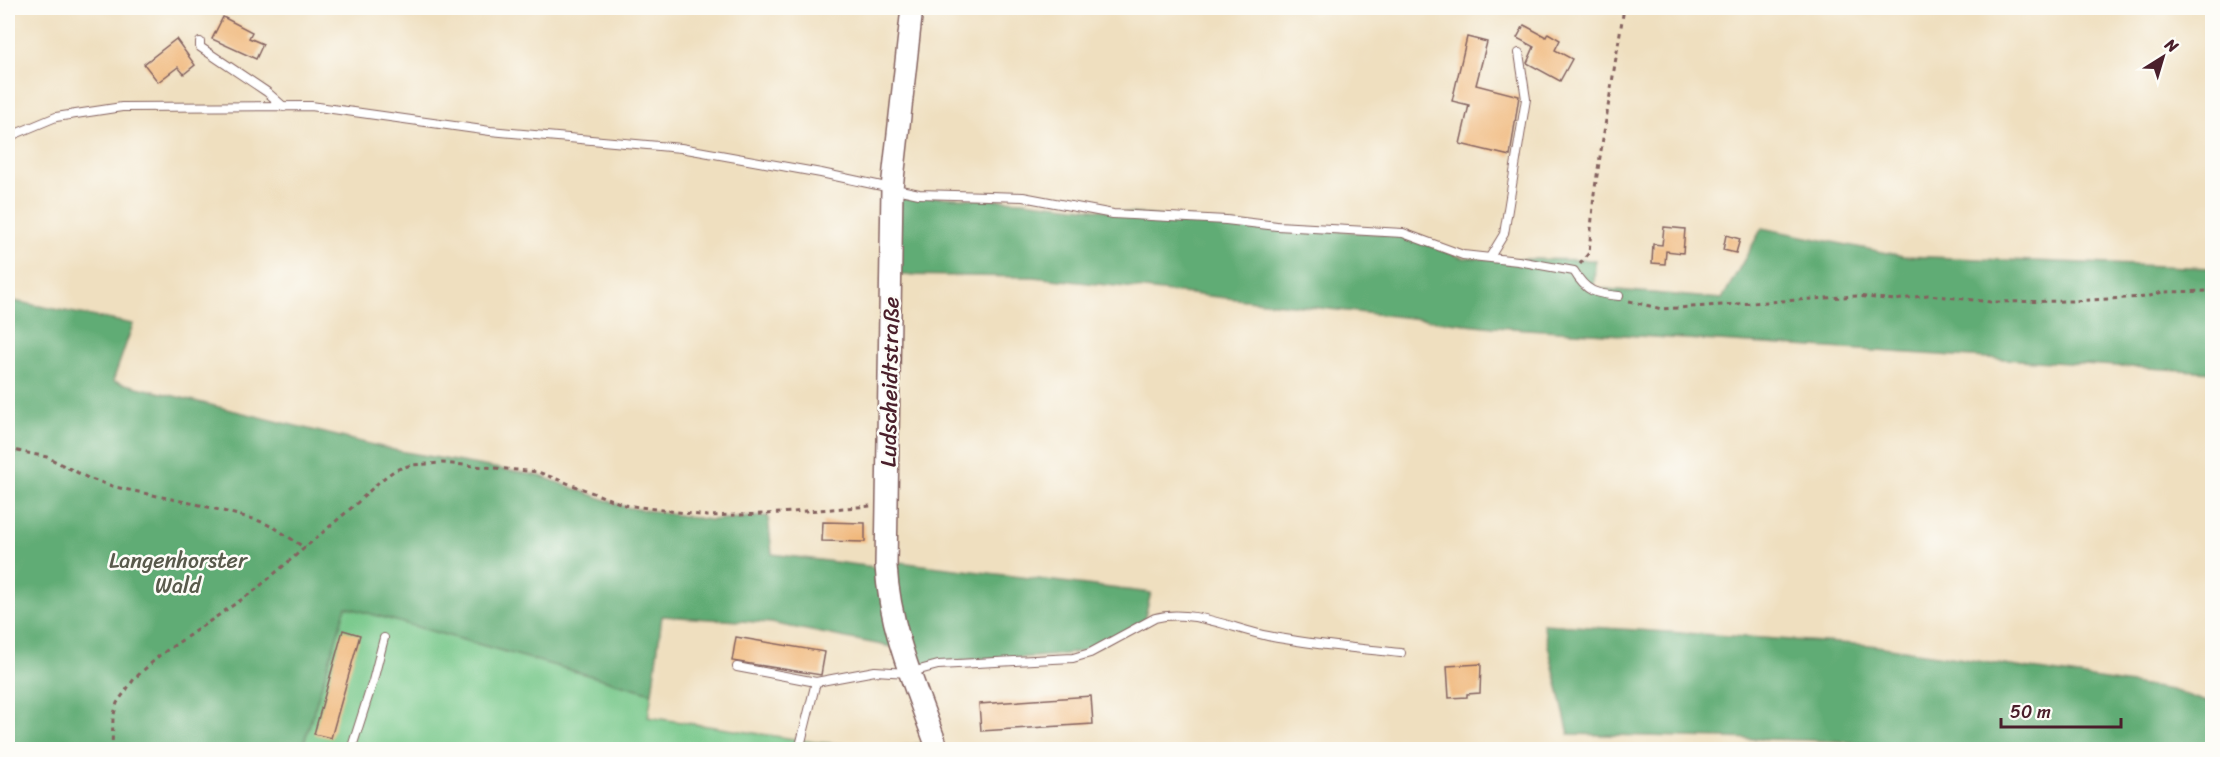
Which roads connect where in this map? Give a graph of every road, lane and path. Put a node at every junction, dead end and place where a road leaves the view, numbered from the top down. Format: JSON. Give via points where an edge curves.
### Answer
{"nodes":[{"id":1,"x":912,"y":8,"type":"edge"},
{"id":2,"x":1624,"y":8,"type":"edge"},
{"id":3,"x":200,"y":42,"type":"dead end"},
{"id":4,"x":1519,"y":53,"type":"dead end"},
{"id":5,"x":284,"y":107,"type":"junction"},
{"id":6,"x":8,"y":137,"type":"edge"},
{"id":7,"x":892,"y":188,"type":"junction"},
{"id":8,"x":1490,"y":257,"type":"junction"},
{"id":9,"x":1574,"y":271,"type":"junction"},
{"id":10,"x":2212,"y":291,"type":"edge"},
{"id":11,"x":1619,"y":296,"type":"joint"},
{"id":12,"x":8,"y":449,"type":"edge"},
{"id":13,"x":887,"y":505,"type":"junction"},
{"id":14,"x":305,"y":548,"type":"junction"},
{"id":15,"x":384,"y":638,"type":"dead end"},
{"id":16,"x":1401,"y":653,"type":"dead end"},
{"id":17,"x":737,"y":667,"type":"dead end"},
{"id":18,"x":908,"y":673,"type":"junction"},
{"id":19,"x":816,"y":682,"type":"junction"},
{"id":20,"x":112,"y":750,"type":"edge"},
{"id":21,"x":351,"y":750,"type":"edge"},
{"id":22,"x":799,"y":750,"type":"edge"},
{"id":23,"x":938,"y":750,"type":"edge"}],
"edges":[{"from":1,"to":7,"type":"street","name":"Ludscheidtstraße"},
{"from":2,"to":9,"type":"path","via":[[1594,194],[1589,253]]},
{"from":3,"to":5,"type":"lane","via":[[200,47]]},
{"from":4,"to":8,"type":"lane","via":[[1526,99],[1504,234]]},
{"from":5,"to":6,"type":"lane","via":[[122,107],[56,117]]},
{"from":5,"to":7,"type":"lane","via":[[311,106],[490,131],[681,148]]},
{"from":7,"to":8,"type":"lane","via":[[920,194],[1023,197],[1136,216],[1403,232],[1463,255]]},
{"from":7,"to":13,"type":"street","name":"Ludscheidtstraße"},
{"from":8,"to":9,"type":"lane"},
{"from":9,"to":11,"type":"lane","via":[[1590,290]]},
{"from":10,"to":11,"type":"path","via":[[2162,291],[2147,297],[2070,301],[1992,302],[1928,295],[1894,300],[1857,296],[1662,309]]},
{"from":12,"to":14,"type":"path","via":[[47,457],[88,478],[115,486],[258,520]]},
{"from":13,"to":14,"type":"path","via":[[707,516],[625,505],[538,472],[411,465],[395,470]]},
{"from":13,"to":18,"type":"street","name":"Ludscheidtstraße","via":[[888,590]]},
{"from":14,"to":20,"type":"path","via":[[254,591],[160,655],[134,678],[117,703]]},
{"from":15,"to":21,"type":"lane"},
{"from":16,"to":18,"type":"lane","via":[[1268,636],[1167,615],[1073,658],[938,665]]},
{"from":17,"to":19,"type":"lane"},
{"from":18,"to":19,"type":"lane","via":[[875,671]]},
{"from":18,"to":23,"type":"street","name":"Ludscheidtstraße"},
{"from":19,"to":22,"type":"lane"}]}
